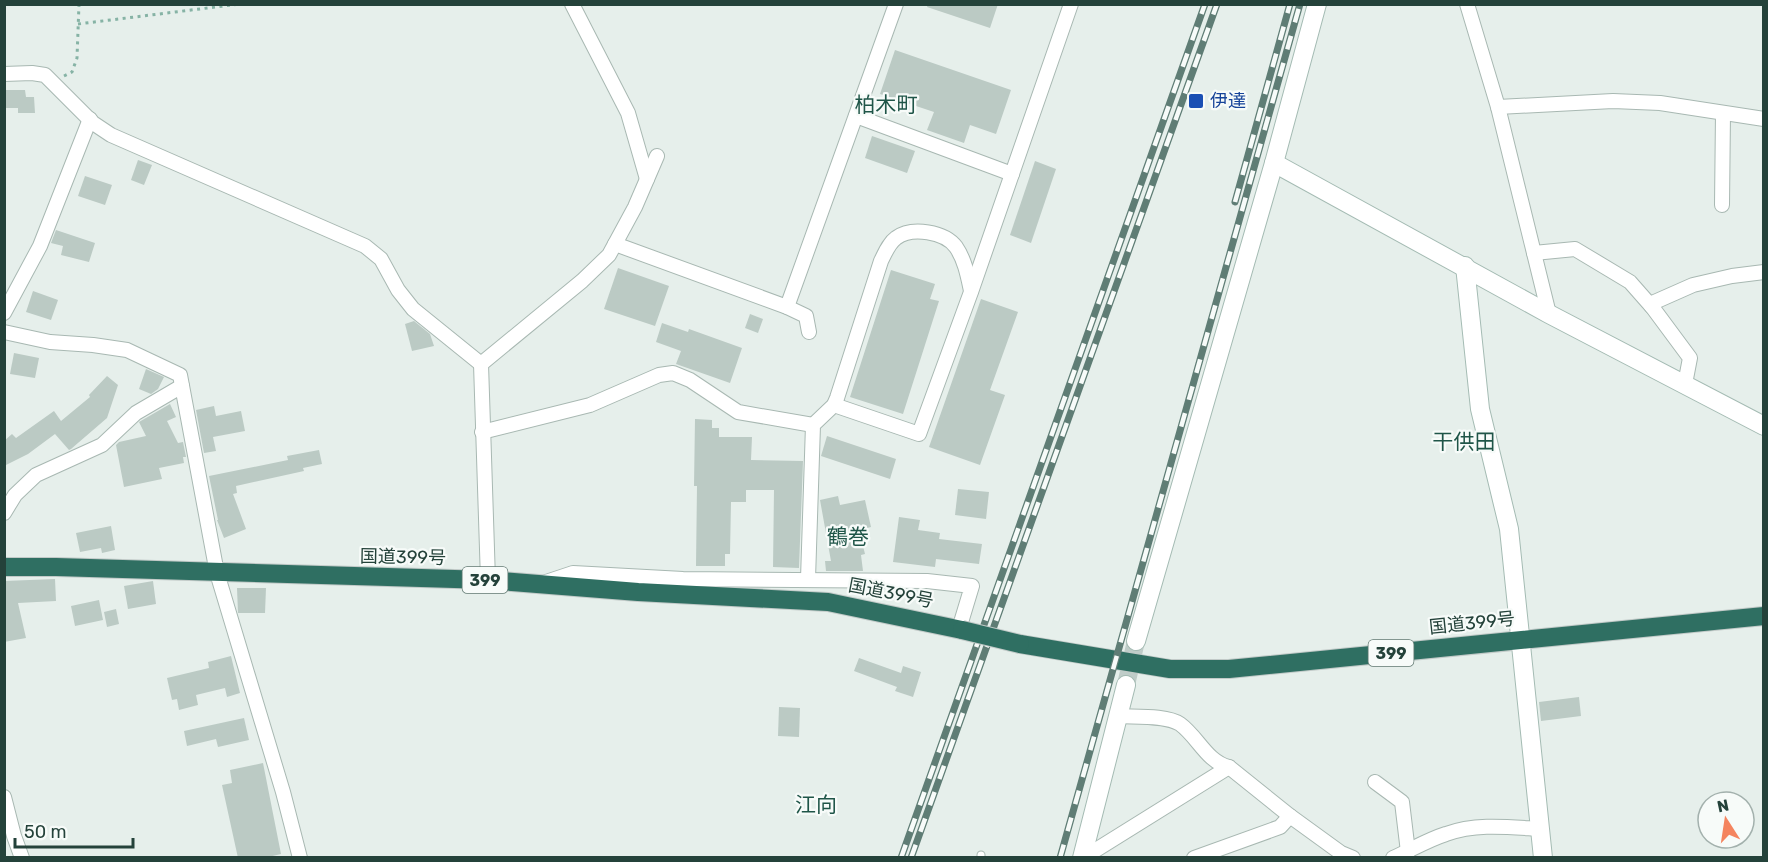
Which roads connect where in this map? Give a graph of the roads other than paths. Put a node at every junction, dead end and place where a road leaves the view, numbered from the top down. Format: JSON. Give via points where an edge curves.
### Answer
{"nodes":[{"id":1,"x":572,"y":4,"type":"edge"},
{"id":2,"x":896,"y":4,"type":"edge"},
{"id":3,"x":1071,"y":4,"type":"edge"},
{"id":4,"x":1317,"y":4,"type":"edge"},
{"id":5,"x":1467,"y":4,"type":"edge"},
{"id":6,"x":4,"y":74,"type":"edge"},
{"id":7,"x":1498,"y":107,"type":"junction"},
{"id":8,"x":1723,"y":113,"type":"junction"},
{"id":9,"x":856,"y":116,"type":"junction"},
{"id":10,"x":90,"y":119,"type":"junction"},
{"id":11,"x":1764,"y":119,"type":"edge"},
{"id":12,"x":657,"y":156,"type":"dead end"},
{"id":13,"x":1274,"y":163,"type":"junction"},
{"id":14,"x":1012,"y":174,"type":"junction"},
{"id":15,"x":647,"y":179,"type":"junction"},
{"id":16,"x":1722,"y":205,"type":"dead end"},
{"id":17,"x":615,"y":244,"type":"junction"},
{"id":18,"x":1534,"y":253,"type":"junction"},
{"id":19,"x":1465,"y":266,"type":"junction"},
{"id":20,"x":1764,"y":272,"type":"edge"},
{"id":21,"x":971,"y":292,"type":"junction"},
{"id":22,"x":787,"y":307,"type":"junction"},
{"id":23,"x":1652,"y":307,"type":"junction"},
{"id":24,"x":4,"y":313,"type":"edge"},
{"id":25,"x":1549,"y":314,"type":"junction"},
{"id":26,"x":4,"y":332,"type":"edge"},
{"id":27,"x":809,"y":332,"type":"dead end"},
{"id":28,"x":481,"y":364,"type":"junction"},
{"id":29,"x":1685,"y":384,"type":"junction"},
{"id":30,"x":182,"y":386,"type":"junction"},
{"id":31,"x":834,"y":405,"type":"junction"},
{"id":32,"x":813,"y":425,"type":"junction"},
{"id":33,"x":1764,"y":426,"type":"edge"},
{"id":34,"x":482,"y":432,"type":"junction"},
{"id":35,"x":4,"y":513,"type":"edge"},
{"id":36,"x":4,"y":567,"type":"edge"},
{"id":37,"x":218,"y":573,"type":"junction"},
{"id":38,"x":808,"y":579,"type":"junction"},
{"id":39,"x":488,"y":580,"type":"junction"},
{"id":40,"x":541,"y":584,"type":"junction"},
{"id":41,"x":1764,"y":616,"type":"edge"},
{"id":42,"x":960,"y":629,"type":"junction"},
{"id":43,"x":1519,"y":640,"type":"junction"},
{"id":44,"x":1136,"y":641,"type":"tunnel mouth"},
{"id":45,"x":1126,"y":685,"type":"tunnel mouth"},
{"id":46,"x":1119,"y":716,"type":"junction"},
{"id":47,"x":1229,"y":767,"type":"junction"},
{"id":48,"x":1375,"y":782,"type":"dead end"},
{"id":49,"x":4,"y":797,"type":"edge"},
{"id":50,"x":1290,"y":816,"type":"junction"},
{"id":51,"x":1540,"y":829,"type":"junction"},
{"id":52,"x":1408,"y":852,"type":"junction"},
{"id":53,"x":22,"y":858,"type":"edge"},
{"id":54,"x":300,"y":858,"type":"edge"},
{"id":55,"x":1083,"y":858,"type":"edge"},
{"id":56,"x":1194,"y":858,"type":"edge"},
{"id":57,"x":1353,"y":858,"type":"edge"},
{"id":58,"x":1393,"y":858,"type":"edge"},
{"id":59,"x":1544,"y":858,"type":"edge"}],
"edges":[{"from":1,"to":15,"type":"street","via":[[628,112]]},
{"from":2,"to":9,"type":"street"},
{"from":3,"to":14,"type":"street"},
{"from":4,"to":13,"type":"street"},
{"from":5,"to":7,"type":"street"},
{"from":6,"to":10,"type":"street","via":[[45,75]]},
{"from":7,"to":8,"type":"street","via":[[1613,101],[1660,103]]},
{"from":7,"to":18,"type":"street"},
{"from":8,"to":11,"type":"street"},
{"from":8,"to":16,"type":"street"},
{"from":9,"to":14,"type":"street"},
{"from":9,"to":22,"type":"street"},
{"from":10,"to":24,"type":"street","via":[[40,246]]},
{"from":10,"to":28,"type":"street","via":[[111,135],[365,246],[381,259],[413,309]]},
{"from":12,"to":15,"type":"street"},
{"from":13,"to":19,"type":"street"},
{"from":13,"to":44,"type":"street"},
{"from":14,"to":21,"type":"street"},
{"from":15,"to":17,"type":"street"},
{"from":17,"to":22,"type":"street"},
{"from":17,"to":28,"type":"street","via":[[582,281]]},
{"from":18,"to":23,"type":"street","via":[[1575,249],[1630,282]]},
{"from":18,"to":25,"type":"street"},
{"from":19,"to":25,"type":"street"},
{"from":19,"to":43,"type":"street","via":[[1480,409],[1509,530]]},
{"from":20,"to":23,"type":"street","via":[[1693,285],[1650,304]]},
{"from":21,"to":31,"type":"street","via":[[918,434]]},
{"from":21,"to":31,"type":"street","via":[[963,261],[951,241],[920,232],[897,237],[881,261]]},
{"from":22,"to":27,"type":"street","via":[[806,316]]},
{"from":23,"to":29,"type":"street","via":[[1690,358]]},
{"from":25,"to":29,"type":"street"},
{"from":26,"to":30,"type":"street","via":[[50,342],[127,350],[180,375]]},
{"from":28,"to":34,"type":"street"},
{"from":29,"to":33,"type":"street"},
{"from":30,"to":35,"type":"street","via":[[136,412],[102,446],[36,475],[15,495]]},
{"from":30,"to":37,"type":"street"},
{"from":31,"to":32,"type":"street"},
{"from":32,"to":34,"type":"street","via":[[738,412],[673,373],[659,375],[590,405]]},
{"from":32,"to":38,"type":"street"},
{"from":34,"to":39,"type":"street"},
{"from":36,"to":37,"type":"highway","name":"国道399号","number":"399"},
{"from":37,"to":39,"type":"highway","name":"国道399号","number":"399"},
{"from":37,"to":54,"type":"street"},
{"from":38,"to":40,"type":"street","via":[[683,579],[573,573]]},
{"from":38,"to":42,"type":"street","via":[[927,581],[972,586]]},
{"from":39,"to":40,"type":"highway","name":"国道399号","number":"399"},
{"from":40,"to":42,"type":"highway","name":"国道399号","number":"399","via":[[828,602]]},
{"from":41,"to":43,"type":"highway","name":"国道399号","number":"399"},
{"from":42,"to":43,"type":"highway","name":"国道399号","number":"399","bridge":true,"via":[[1020,644],[1170,669],[1229,669]]},
{"from":43,"to":51,"type":"street"},
{"from":45,"to":46,"type":"street"},
{"from":46,"to":47,"type":"street","via":[[1180,724],[1219,765]]},
{"from":46,"to":55,"type":"street"},
{"from":47,"to":50,"type":"street"},
{"from":47,"to":55,"type":"street"},
{"from":48,"to":52,"type":"street","via":[[1402,802]]},
{"from":49,"to":53,"type":"street"},
{"from":50,"to":56,"type":"street","via":[[1280,827]]},
{"from":50,"to":57,"type":"street"},
{"from":51,"to":52,"type":"street","via":[[1468,828]]},
{"from":51,"to":59,"type":"street"},
{"from":52,"to":58,"type":"street"}]}
